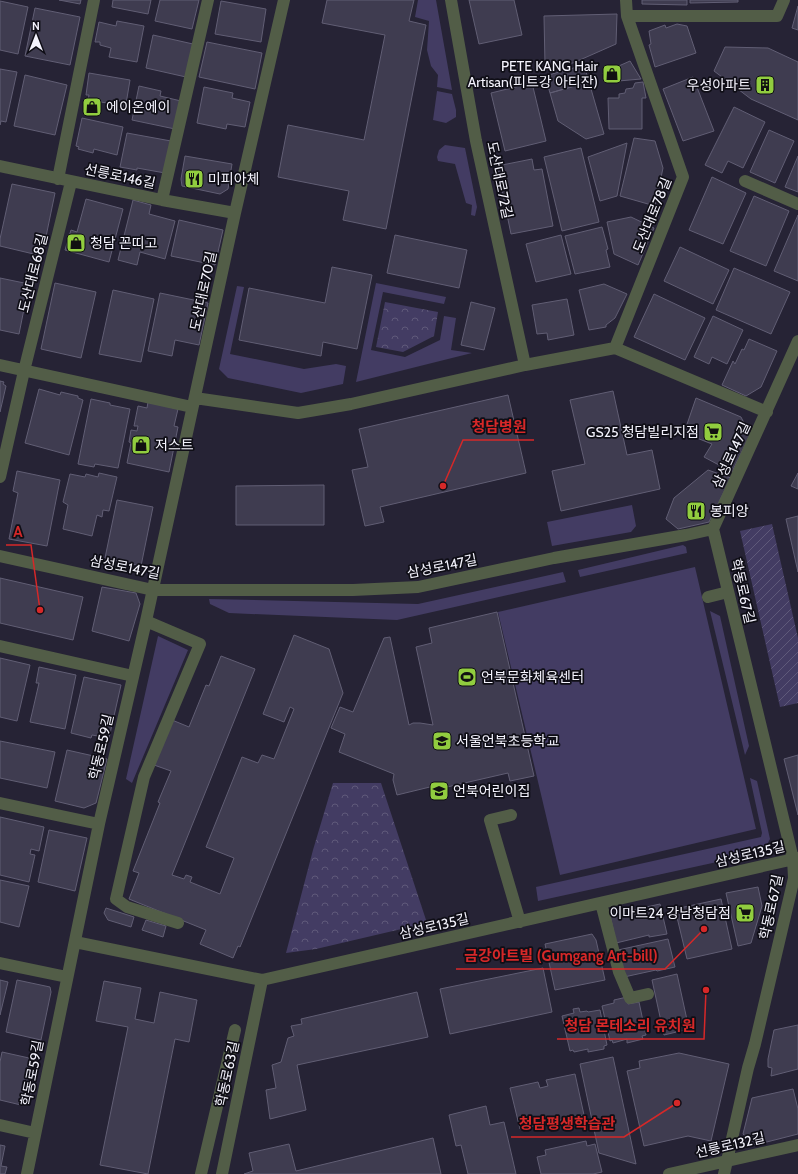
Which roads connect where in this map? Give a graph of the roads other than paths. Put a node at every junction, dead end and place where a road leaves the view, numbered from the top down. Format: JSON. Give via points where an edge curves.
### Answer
{"nodes":[{"id":1,"x":94,"y":0,"type":"edge"},
{"id":2,"x":208,"y":0,"type":"edge"},
{"id":3,"x":284,"y":0,"type":"edge"},
{"id":4,"x":451,"y":0,"type":"edge"},
{"id":5,"x":626,"y":0,"type":"edge"},
{"id":6,"x":784,"y":0,"type":"edge"},
{"id":7,"x":627,"y":16,"type":"junction"},
{"id":8,"x":0,"y":166,"type":"edge"},
{"id":9,"x":58,"y":179,"type":"junction"},
{"id":10,"x":745,"y":180,"type":"dead end"},
{"id":11,"x":71,"y":182,"type":"junction"},
{"id":12,"x":162,"y":200,"type":"junction"},
{"id":13,"x":798,"y":204,"type":"edge"},
{"id":14,"x":235,"y":213,"type":"junction"},
{"id":15,"x":798,"y":341,"type":"edge"},
{"id":16,"x":615,"y":348,"type":"junction"},
{"id":17,"x":0,"y":365,"type":"edge"},
{"id":18,"x":525,"y":365,"type":"junction"},
{"id":19,"x":24,"y":371,"type":"junction"},
{"id":20,"x":193,"y":403,"type":"junction"},
{"id":21,"x":767,"y":412,"type":"junction"},
{"id":22,"x":0,"y":477,"type":"edge"},
{"id":23,"x":713,"y":529,"type":"junction"},
{"id":24,"x":0,"y":556,"type":"edge"},
{"id":25,"x":153,"y":590,"type":"junction"},
{"id":26,"x":728,"y":592,"type":"junction"},
{"id":27,"x":708,"y":597,"type":"dead end"},
{"id":28,"x":146,"y":621,"type":"junction"},
{"id":29,"x":0,"y":646,"type":"edge"},
{"id":30,"x":133,"y":676,"type":"junction"},
{"id":31,"x":0,"y":803,"type":"edge"},
{"id":32,"x":511,"y":815,"type":"dead end"},
{"id":33,"x":99,"y":824,"type":"junction"},
{"id":34,"x":796,"y":859,"type":"edge"},
{"id":35,"x":601,"y":903,"type":"junction"},
{"id":36,"x":520,"y":922,"type":"junction"},
{"id":37,"x":178,"y":923,"type":"dead end"},
{"id":38,"x":75,"y":942,"type":"junction"},
{"id":39,"x":0,"y":963,"type":"edge"},
{"id":40,"x":67,"y":977,"type":"junction"},
{"id":41,"x":262,"y":980,"type":"junction"},
{"id":42,"x":648,"y":994,"type":"dead end"},
{"id":43,"x":235,"y":1030,"type":"dead end"},
{"id":44,"x":0,"y":1125,"type":"edge"},
{"id":45,"x":35,"y":1133,"type":"junction"},
{"id":46,"x":798,"y":1145,"type":"edge"},
{"id":47,"x":726,"y":1161,"type":"junction"},
{"id":48,"x":27,"y":1174,"type":"edge"},
{"id":49,"x":201,"y":1174,"type":"edge"},
{"id":50,"x":222,"y":1174,"type":"edge"},
{"id":51,"x":669,"y":1174,"type":"edge"},
{"id":52,"x":724,"y":1174,"type":"edge"}],
"edges":[{"from":1,"to":9,"type":"street"},
{"from":2,"to":12,"type":"street"},
{"from":3,"to":14,"type":"street","name":"도산대로70길"},
{"from":4,"to":18,"type":"street","name":"도산대로72길","via":[[476,141]]},
{"from":5,"to":7,"type":"street","name":"도산대로78길"},
{"from":6,"to":7,"type":"street","via":[[777,16]]},
{"from":7,"to":16,"type":"street","name":"도산대로78길","via":[[683,177]]},
{"from":8,"to":9,"type":"street","name":"선릉로146길"},
{"from":9,"to":11,"type":"street","name":"선릉로146길"},
{"from":10,"to":13,"type":"street"},
{"from":11,"to":12,"type":"street","name":"선릉로146길"},
{"from":11,"to":19,"type":"street","name":"도산대로68길"},
{"from":12,"to":14,"type":"street","name":"선릉로146길"},
{"from":14,"to":20,"type":"street","name":"도산대로70길"},
{"from":15,"to":21,"type":"street","name":"삼성로147길"},
{"from":16,"to":18,"type":"street"},
{"from":16,"to":21,"type":"street","name":"삼성로147길"},
{"from":17,"to":19,"type":"street"},
{"from":18,"to":20,"type":"street","via":[[351,404],[298,413]]},
{"from":19,"to":20,"type":"street"},
{"from":19,"to":22,"type":"street","name":"도산대로68길"},
{"from":20,"to":25,"type":"street","name":"도산대로70길"},
{"from":21,"to":23,"type":"street","name":"삼성로147길"},
{"from":23,"to":25,"type":"street","name":"삼성로147길","via":[[554,558],[418,587],[353,590]]},
{"from":23,"to":26,"type":"street","name":"학동로67길"},
{"from":24,"to":25,"type":"street","name":"삼성로147길"},
{"from":25,"to":28,"type":"street","name":"학동로59길"},
{"from":26,"to":27,"type":"street"},
{"from":26,"to":34,"type":"street","name":"학동로67길"},
{"from":28,"to":30,"type":"street","name":"학동로59길"},
{"from":28,"to":37,"type":"street","via":[[200,644],[144,778],[116,899],[127,907]]},
{"from":29,"to":30,"type":"street"},
{"from":30,"to":33,"type":"street","name":"학동로59길"},
{"from":31,"to":33,"type":"street"},
{"from":32,"to":36,"type":"street","via":[[490,820]]},
{"from":33,"to":38,"type":"street","name":"학동로59길"},
{"from":34,"to":35,"type":"street","name":"삼성로135길"},
{"from":34,"to":47,"type":"street","name":"학동로67길","via":[[794,878],[756,1044]]},
{"from":35,"to":36,"type":"street","name":"삼성로135길"},
{"from":35,"to":42,"type":"street","via":[[618,972],[630,998]]},
{"from":36,"to":41,"type":"street","name":"삼성로135길"},
{"from":38,"to":40,"type":"street","name":"학동로59길"},
{"from":38,"to":41,"type":"street","name":"삼성로135길"},
{"from":39,"to":40,"type":"street"},
{"from":40,"to":45,"type":"street","name":"학동로59길"},
{"from":41,"to":50,"type":"street","name":"학동로63길"},
{"from":43,"to":49,"type":"street"},
{"from":44,"to":45,"type":"street"},
{"from":45,"to":48,"type":"street","name":"학동로59길"},
{"from":46,"to":47,"type":"street","name":"선릉로132길"},
{"from":47,"to":51,"type":"street","name":"선릉로132길"},
{"from":47,"to":52,"type":"street","name":"학동로67길"}]}
